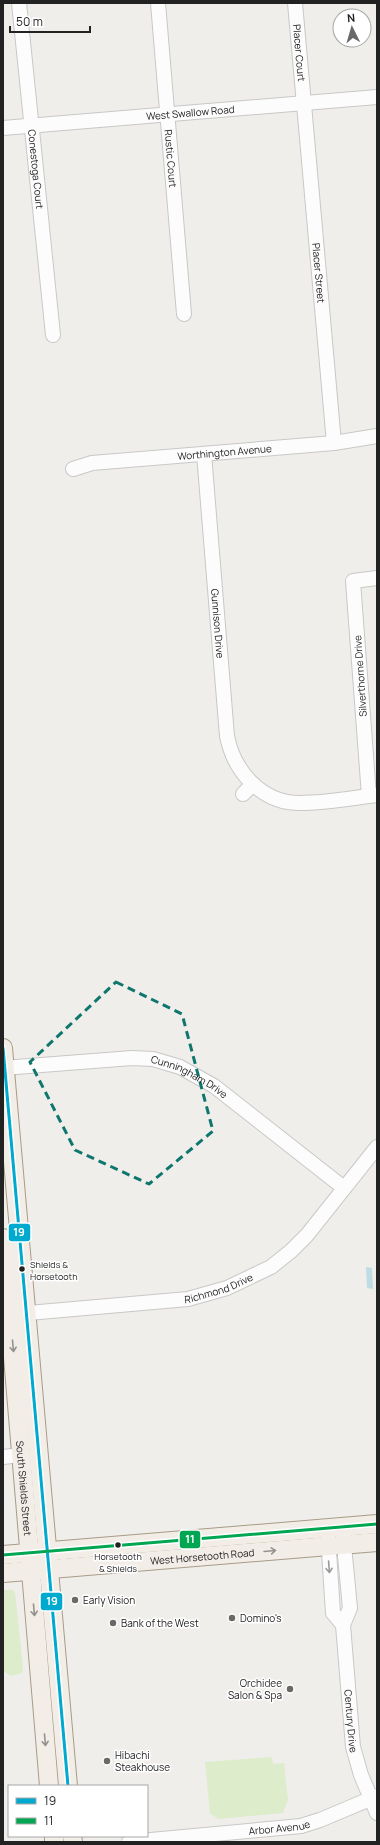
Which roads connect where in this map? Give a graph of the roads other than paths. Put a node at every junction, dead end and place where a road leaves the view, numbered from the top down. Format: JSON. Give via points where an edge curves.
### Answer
{"nodes":[{"id":1,"x":19,"y":3,"type":"edge"},
{"id":2,"x":158,"y":3,"type":"edge"},
{"id":3,"x":295,"y":3,"type":"edge"},
{"id":4,"x":377,"y":97,"type":"edge"},
{"id":5,"x":303,"y":103,"type":"junction"},
{"id":6,"x":167,"y":114,"type":"junction"},
{"id":7,"x":31,"y":126,"type":"junction"},
{"id":8,"x":3,"y":128,"type":"edge"},
{"id":9,"x":184,"y":314,"type":"dead end"},
{"id":10,"x":54,"y":335,"type":"dead end"},
{"id":11,"x":377,"y":436,"type":"edge"},
{"id":12,"x":334,"y":443,"type":"junction"},
{"id":13,"x":204,"y":454,"type":"junction"},
{"id":14,"x":73,"y":469,"type":"dead end"},
{"id":15,"x":377,"y":578,"type":"edge"},
{"id":16,"x":373,"y":796,"type":"edge"},
{"id":17,"x":3,"y":1048,"type":"edge"},
{"id":18,"x":4,"y":1068,"type":"edge"},
{"id":19,"x":377,"y":1147,"type":"edge"},
{"id":20,"x":344,"y":1188,"type":"junction"},
{"id":21,"x":3,"y":1238,"type":"edge"},
{"id":22,"x":13,"y":1314,"type":"edge"},
{"id":23,"x":21,"y":1455,"type":"junction"},
{"id":24,"x":3,"y":1457,"type":"edge"},
{"id":25,"x":377,"y":1524,"type":"edge"},
{"id":26,"x":335,"y":1527,"type":"junction"},
{"id":27,"x":377,"y":1542,"type":"edge"},
{"id":28,"x":336,"y":1546,"type":"junction"},
{"id":29,"x":39,"y":1552,"type":"junction"},
{"id":30,"x":3,"y":1555,"type":"edge"},
{"id":31,"x":49,"y":1570,"type":"junction"},
{"id":32,"x":31,"y":1571,"type":"junction"},
{"id":33,"x":3,"y":1573,"type":"edge"},
{"id":34,"x":50,"y":1785,"type":"edge"},
{"id":35,"x":68,"y":1785,"type":"edge"},
{"id":36,"x":374,"y":1797,"type":"edge"},
{"id":37,"x":377,"y":1813,"type":"edge"},
{"id":38,"x":129,"y":1842,"type":"edge"}],
"edges":[{"from":1,"to":7,"type":"street","name":"Conestoga Court"},
{"from":2,"to":6,"type":"street","name":"Rustic Court"},
{"from":3,"to":5,"type":"street","name":"Placer Court"},
{"from":4,"to":5,"type":"street","name":"West Swallow Road"},
{"from":5,"to":6,"type":"street","name":"West Swallow Road"},
{"from":5,"to":12,"type":"street","name":"Placer Street"},
{"from":6,"to":7,"type":"street","name":"West Swallow Road"},
{"from":6,"to":9,"type":"street","name":"Rustic Court"},
{"from":7,"to":8,"type":"street","name":"West Swallow Road"},
{"from":7,"to":10,"type":"street","name":"Conestoga Court"},
{"from":11,"to":12,"type":"street","name":"Worthington Avenue"},
{"from":12,"to":13,"type":"street","name":"Worthington Avenue"},
{"from":13,"to":14,"type":"street","name":"Worthington Avenue","via":[[92,463]]},
{"from":13,"to":16,"type":"street","name":"Gunnison Drive","via":[[227,736],[235,762],[248,789],[300,803]]},
{"from":15,"to":16,"type":"street","name":"Silverthorne Drive","via":[[353,581]]},
{"from":17,"to":18,"type":"main road","name":"South Shields Street"},
{"from":18,"to":20,"type":"street","name":"Cunningham Drive","via":[[132,1058],[153,1059],[180,1067],[214,1086]]},
{"from":18,"to":22,"type":"main road","name":"South Shields Street"},
{"from":19,"to":20,"type":"street","name":"Richmond Drive"},
{"from":20,"to":22,"type":"street","name":"Richmond Drive","via":[[291,1251],[271,1267],[226,1288],[188,1299]]},
{"from":21,"to":22,"type":"main road","name":"South Shields Street"},
{"from":22,"to":23,"type":"main road","name":"South Shields Street","one_way":true},
{"from":22,"to":29,"type":"main road","name":"South Shields Street"},
{"from":23,"to":24,"type":"street"},
{"from":23,"to":29,"type":"main road","name":"South Shields Street"},
{"from":25,"to":26,"type":"main road","name":"West Horsetooth Road"},
{"from":26,"to":28,"type":"street","name":"Century Drive"},
{"from":26,"to":29,"type":"main road","name":"West Horsetooth Road"},
{"from":27,"to":28,"type":"main road","name":"West Horsetooth Road"},
{"from":31,"to":28,"type":"main road","name":"West Horsetooth Road","one_way":true},
{"from":28,"to":36,"type":"street","name":"Century Drive","via":[[333,1613],[343,1625],[353,1747]]},
{"from":29,"to":30,"type":"main road","name":"West Horsetooth Road"},
{"from":29,"to":31,"type":"main road","name":"South Shields Street"},
{"from":29,"to":32,"type":"main road","name":"South Shields Street"},
{"from":31,"to":32,"type":"main road","name":"West Horsetooth Road"},
{"from":31,"to":35,"type":"main road","name":"South Shields Street"},
{"from":32,"to":33,"type":"main road","name":"West Horsetooth Road"},
{"from":32,"to":34,"type":"main road","name":"South Shields Street","one_way":true},
{"from":36,"to":37,"type":"street","name":"Century Drive"},
{"from":36,"to":38,"type":"street","name":"Arbor Avenue","via":[[301,1826]]}]}
